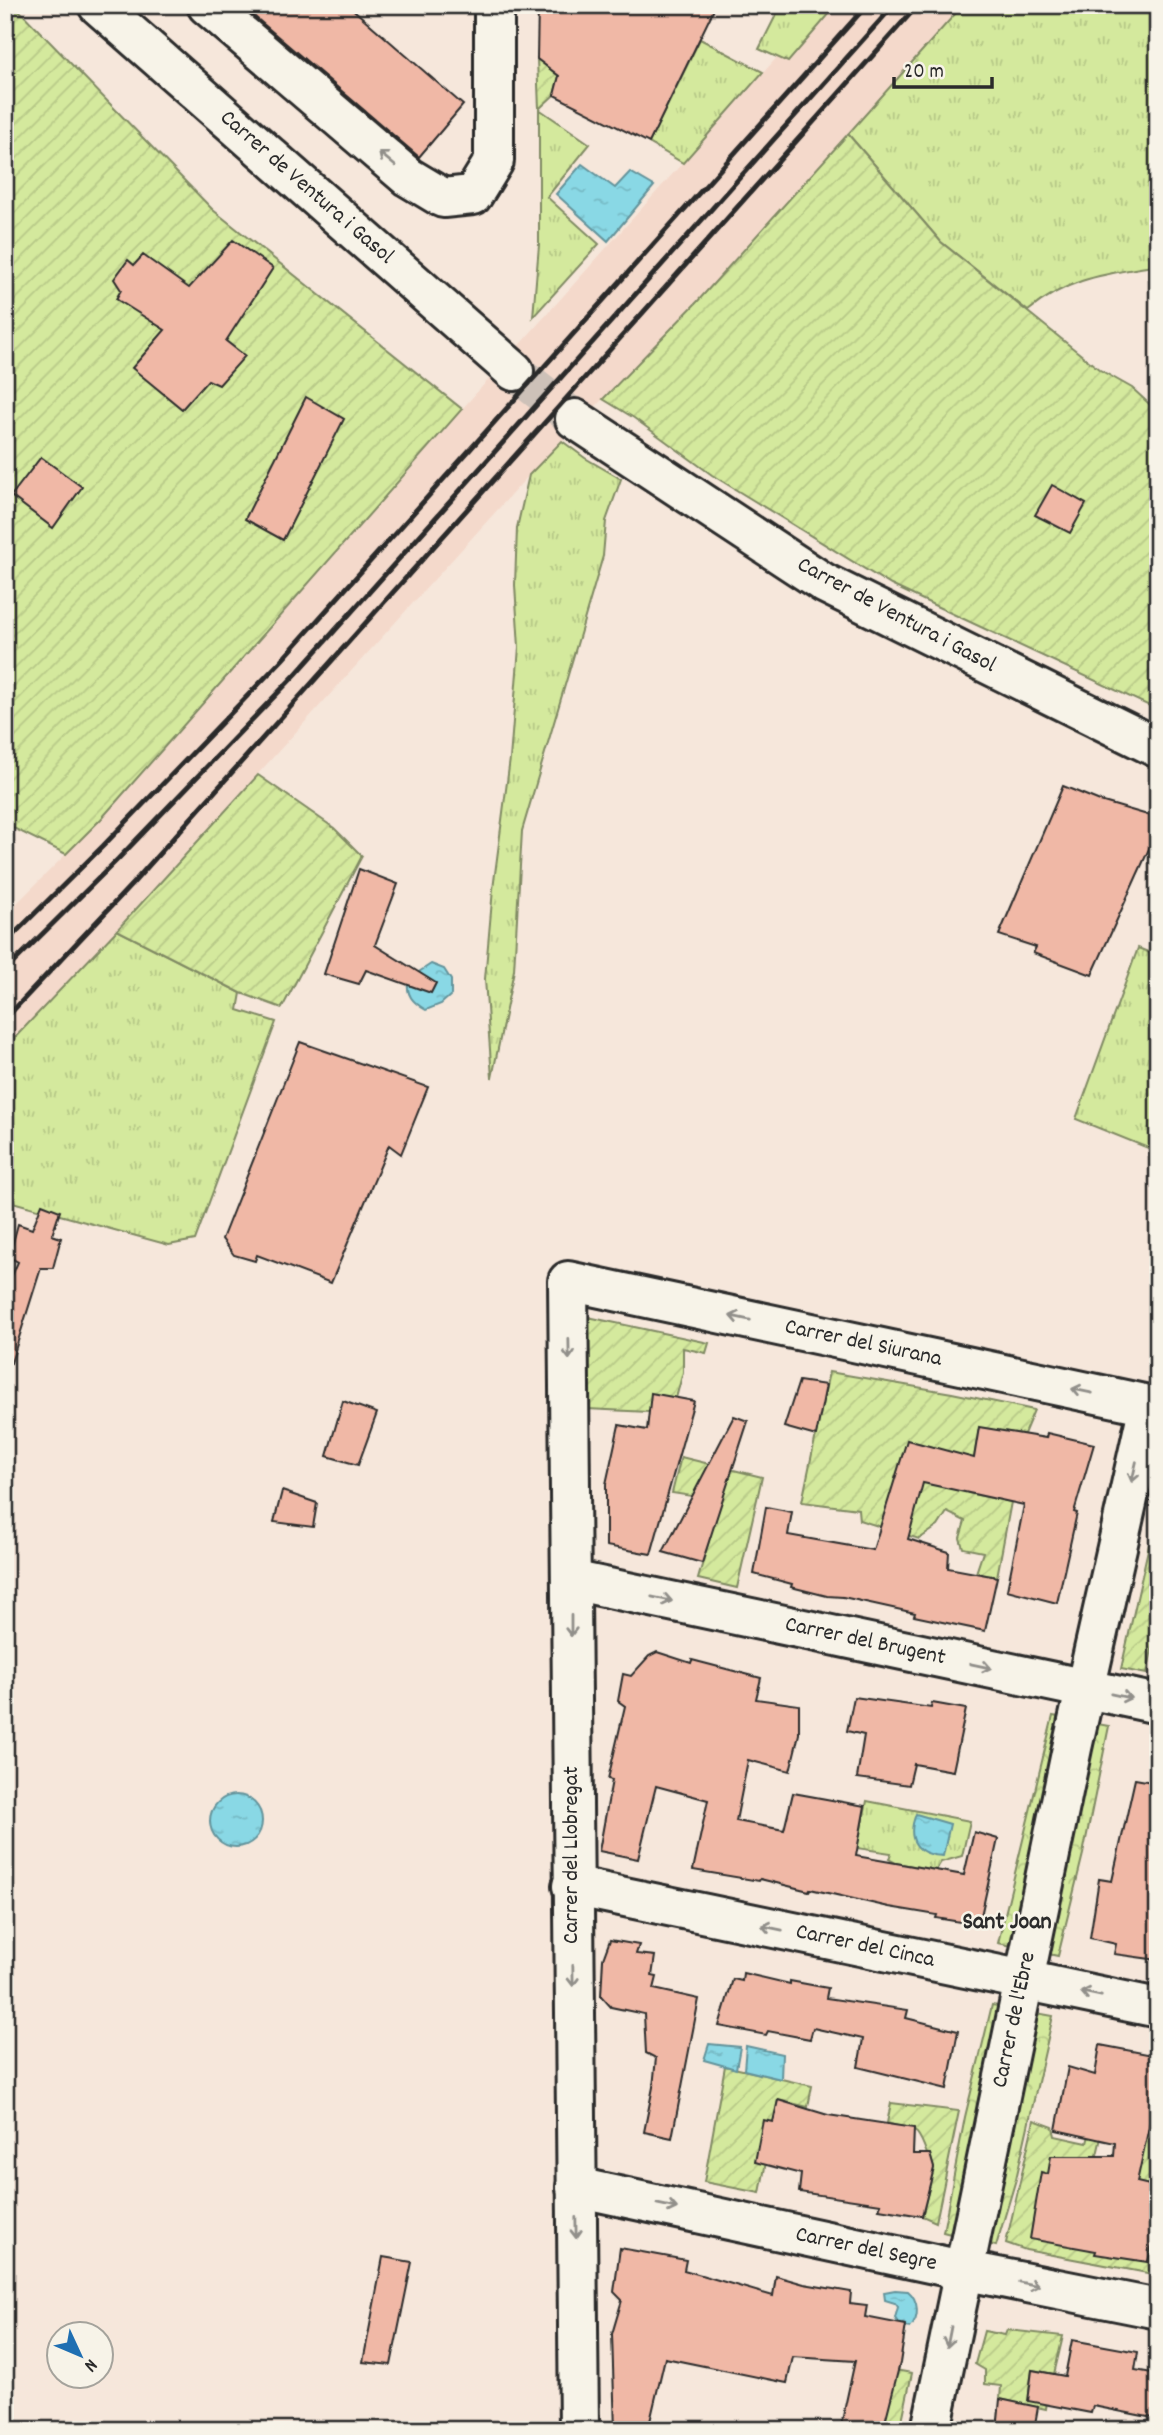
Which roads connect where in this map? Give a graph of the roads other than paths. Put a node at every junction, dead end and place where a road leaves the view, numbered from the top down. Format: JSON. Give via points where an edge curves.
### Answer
{"nodes":[{"id":1,"x":99,"y":5,"type":"edge"},
{"id":2,"x":207,"y":5,"type":"edge"},
{"id":3,"x":494,"y":5,"type":"edge"},
{"id":4,"x":514,"y":371,"type":"tunnel mouth"},
{"id":5,"x":575,"y":419,"type":"tunnel mouth"},
{"id":6,"x":1158,"y":748,"type":"edge"},
{"id":7,"x":568,"y":1281,"type":"joint"},
{"id":8,"x":1153,"y":1406,"type":"edge"},
{"id":9,"x":571,"y":1580,"type":"junction"},
{"id":10,"x":1085,"y":1688,"type":"junction"},
{"id":11,"x":1158,"y":1704,"type":"edge"},
{"id":12,"x":572,"y":1886,"type":"junction"},
{"id":13,"x":1024,"y":1980,"type":"junction"},
{"id":14,"x":1158,"y":2008,"type":"edge"},
{"id":15,"x":576,"y":2187,"type":"junction"},
{"id":16,"x":962,"y":2270,"type":"junction"},
{"id":17,"x":1158,"y":2309,"type":"edge"},
{"id":18,"x":579,"y":2430,"type":"edge"},
{"id":19,"x":931,"y":2430,"type":"edge"}],
"edges":[{"from":1,"to":4,"type":"street","name":"Carrer de Ventura i Gasol"},
{"from":3,"to":2,"type":"street","one_way":true,"via":[[494,161],[473,195],[443,198],[408,177]]},
{"from":5,"to":6,"type":"street","name":"Carrer de Ventura i Gasol","via":[[824,583]]},
{"from":8,"to":7,"type":"street","name":"Carrer del Siurana","one_way":true},
{"from":7,"to":9,"type":"street","name":"Carrer del Llobregat","one_way":true},
{"from":8,"to":10,"type":"street","name":"Carrer de l'Ebre","one_way":true},
{"from":9,"to":10,"type":"street","name":"Carrer del Brugent","one_way":true},
{"from":9,"to":12,"type":"street","name":"Carrer del Llobregat","one_way":true},
{"from":10,"to":11,"type":"street","name":"Carrer del Brugent","one_way":true},
{"from":10,"to":13,"type":"street","name":"Carrer de l'Ebre"},
{"from":13,"to":12,"type":"street","name":"Carrer del Cinca","one_way":true},
{"from":12,"to":15,"type":"street","name":"Carrer del Llobregat","one_way":true},
{"from":14,"to":13,"type":"street","name":"Carrer del Cinca","one_way":true},
{"from":13,"to":16,"type":"street","name":"Carrer de l'Ebre"},
{"from":15,"to":16,"type":"street","name":"Carrer del Segre","one_way":true},
{"from":15,"to":18,"type":"street","name":"Carrer del Llobregat","one_way":true},
{"from":16,"to":17,"type":"street","name":"Carrer del Segre","one_way":true},
{"from":16,"to":19,"type":"street","name":"Carrer de l'Ebre","one_way":true}]}
